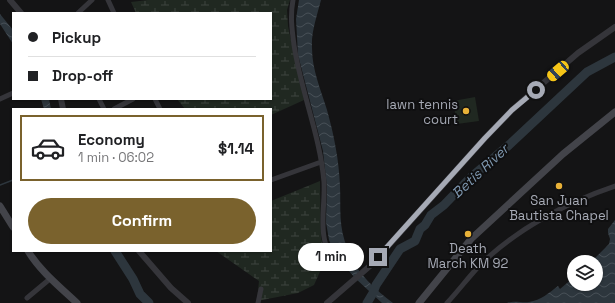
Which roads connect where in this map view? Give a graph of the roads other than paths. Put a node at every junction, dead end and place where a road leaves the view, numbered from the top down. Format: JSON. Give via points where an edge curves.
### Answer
{"nodes":[{"id":1,"x":10,"y":0,"type":"edge"},
{"id":2,"x":92,"y":0,"type":"edge"},
{"id":3,"x":108,"y":0,"type":"edge"},
{"id":4,"x":293,"y":0,"type":"edge"},
{"id":5,"x":20,"y":12,"type":"edge"},
{"id":6,"x":79,"y":12,"type":"edge"},
{"id":7,"x":114,"y":12,"type":"edge"},
{"id":8,"x":615,"y":27,"type":"edge"},
{"id":9,"x":12,"y":93,"type":"edge"},
{"id":10,"x":0,"y":99,"type":"edge"},
{"id":11,"x":131,"y":100,"type":"edge"},
{"id":12,"x":116,"y":108,"type":"edge"},
{"id":13,"x":615,"y":112,"type":"edge"},
{"id":14,"x":321,"y":162,"type":"junction"},
{"id":15,"x":272,"y":180,"type":"edge"},
{"id":16,"x":615,"y":186,"type":"edge"},
{"id":17,"x":0,"y":206,"type":"edge"},
{"id":18,"x":12,"y":225,"type":"edge"},
{"id":19,"x":29,"y":252,"type":"edge"},
{"id":20,"x":140,"y":252,"type":"edge"},
{"id":21,"x":332,"y":260,"type":"dead end"},
{"id":22,"x":51,"y":278,"type":"junction"},
{"id":23,"x":261,"y":289,"type":"dead end"},
{"id":24,"x":27,"y":298,"type":"dead end"},
{"id":25,"x":77,"y":303,"type":"edge"},
{"id":26,"x":188,"y":303,"type":"edge"},
{"id":27,"x":258,"y":303,"type":"edge"},
{"id":28,"x":327,"y":303,"type":"edge"},
{"id":29,"x":419,"y":303,"type":"edge"},
{"id":30,"x":447,"y":303,"type":"edge"}],
"edges":[{"from":1,"to":5,"type":"street"},
{"from":2,"to":6,"type":"street"},
{"from":3,"to":7,"type":"street"},
{"from":4,"to":14,"type":"street","via":[[291,26],[296,60],[314,125]]},
{"from":8,"to":28,"type":"street","via":[[578,53],[512,110],[364,272]]},
{"from":9,"to":10,"type":"street"},
{"from":11,"to":12,"type":"street"},
{"from":13,"to":29,"type":"main road","via":[[557,159],[471,239]]},
{"from":14,"to":15,"type":"street"},
{"from":14,"to":21,"type":"street","via":[[324,183],[324,238]]},
{"from":16,"to":30,"type":"street","via":[[576,201],[502,246],[479,266]]},
{"from":17,"to":18,"type":"main road"},
{"from":19,"to":22,"type":"main road"},
{"from":20,"to":26,"type":"street","via":[[171,288]]},
{"from":22,"to":24,"type":"street"},
{"from":22,"to":25,"type":"main road"},
{"from":23,"to":27,"type":"street"}]}
